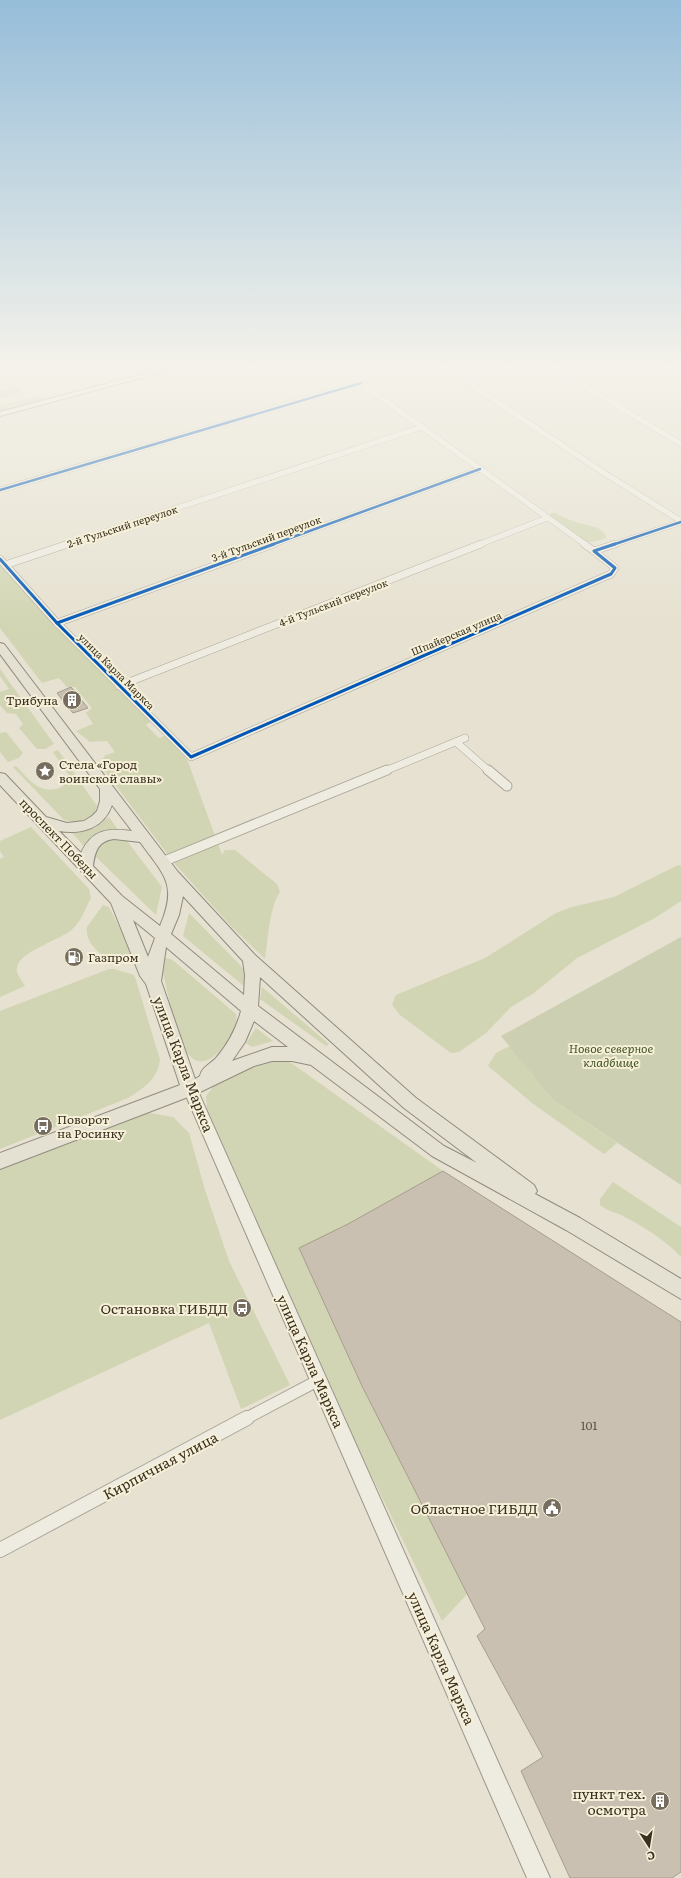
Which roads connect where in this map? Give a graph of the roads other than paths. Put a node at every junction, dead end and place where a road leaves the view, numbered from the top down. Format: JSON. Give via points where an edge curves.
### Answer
{"nodes":[{"id":1,"x":123,"y":454,"type":"edge"},
{"id":2,"x":339,"y":454,"type":"edge"},
{"id":3,"x":459,"y":454,"type":"edge"},
{"id":4,"x":575,"y":454,"type":"edge"},
{"id":5,"x":480,"y":469,"type":"junction"},
{"id":6,"x":0,"y":490,"type":"edge"},
{"id":7,"x":547,"y":518,"type":"junction"},
{"id":8,"x":681,"y":522,"type":"edge"},
{"id":9,"x":594,"y":551,"type":"junction"},
{"id":10,"x":2,"y":562,"type":"edge"},
{"id":11,"x":57,"y":623,"type":"junction"},
{"id":12,"x":0,"y":646,"type":"edge"},
{"id":13,"x":119,"y":686,"type":"junction"},
{"id":14,"x":465,"y":738,"type":"dead end"},
{"id":15,"x":456,"y":742,"type":"junction"},
{"id":16,"x":191,"y":756,"type":"joint"},
{"id":17,"x":0,"y":777,"type":"edge"},
{"id":18,"x":507,"y":786,"type":"dead end"},
{"id":19,"x":107,"y":788,"type":"junction"},
{"id":20,"x":39,"y":818,"type":"junction"},
{"id":21,"x":144,"y":838,"type":"junction"},
{"id":22,"x":162,"y":862,"type":"junction"},
{"id":23,"x":86,"y":866,"type":"junction"},
{"id":24,"x":173,"y":876,"type":"junction"},
{"id":25,"x":117,"y":900,"type":"junction"},
{"id":26,"x":164,"y":936,"type":"junction"},
{"id":27,"x":250,"y":959,"type":"junction"},
{"id":28,"x":153,"y":981,"type":"junction"},
{"id":29,"x":249,"y":1008,"type":"junction"},
{"id":30,"x":314,"y":1058,"type":"junction"},
{"id":31,"x":190,"y":1089,"type":"junction"},
{"id":32,"x":0,"y":1161,"type":"edge"},
{"id":33,"x":572,"y":1224,"type":"junction"},
{"id":34,"x":681,"y":1290,"type":"edge"},
{"id":35,"x":319,"y":1380,"type":"junction"},
{"id":36,"x":0,"y":1550,"type":"edge"},
{"id":37,"x":539,"y":1878,"type":"edge"}],
"edges":[{"from":1,"to":6,"type":"street"},
{"from":2,"to":10,"type":"street","name":"2-й Тульский переулок"},
{"from":3,"to":5,"type":"street"},
{"from":4,"to":8,"type":"street"},
{"from":5,"to":7,"type":"street"},
{"from":5,"to":11,"type":"street","name":"3-й Тульский переулок"},
{"from":7,"to":9,"type":"street"},
{"from":7,"to":13,"type":"street","name":"4-й Тульский переулок"},
{"from":8,"to":9,"type":"street"},
{"from":9,"to":16,"type":"street","name":"Шпайерская улица","via":[[612,564],[614,572]]},
{"from":10,"to":11,"type":"street","name":"улица Карла Маркса"},
{"from":11,"to":13,"type":"street","name":"улица Карла Маркса"},
{"from":12,"to":19,"type":"main road"},
{"from":13,"to":16,"type":"street","name":"улица Карла Маркса"},
{"from":14,"to":15,"type":"street"},
{"from":15,"to":18,"type":"street"},
{"from":15,"to":22,"type":"street"},
{"from":17,"to":20,"type":"main road","name":"проспект Победы"},
{"from":19,"to":20,"type":"main road","via":[[108,798],[103,814],[87,825],[67,829]]},
{"from":19,"to":21,"type":"main road"},
{"from":20,"to":23,"type":"main road","name":"проспект Победы"},
{"from":21,"to":22,"type":"main road"},
{"from":21,"to":23,"type":"main road","via":[[113,834],[98,838],[90,847]]},
{"from":22,"to":24,"type":"main road"},
{"from":23,"to":25,"type":"main road","name":"проспект Победы"},
{"from":24,"to":26,"type":"main road","via":[[177,893]]},
{"from":24,"to":27,"type":"main road"},
{"from":25,"to":26,"type":"main road"},
{"from":25,"to":28,"type":"main road","name":"улица Карла Маркса","via":[[148,976]]},
{"from":26,"to":28,"type":"main road","via":[[154,962]]},
{"from":26,"to":29,"type":"main road"},
{"from":27,"to":29,"type":"main road","via":[[254,974]]},
{"from":27,"to":33,"type":"main road","via":[[410,1103]]},
{"from":28,"to":31,"type":"main road","name":"улица Карла Маркса"},
{"from":29,"to":30,"type":"main road"},
{"from":29,"to":31,"type":"main road","via":[[245,1026],[229,1055]]},
{"from":30,"to":31,"type":"main road","via":[[272,1054],[249,1061]]},
{"from":30,"to":33,"type":"main road","via":[[438,1151]]},
{"from":31,"to":32,"type":"main road"},
{"from":31,"to":35,"type":"main road","name":"улица Карла Маркса"},
{"from":33,"to":34,"type":"main road"},
{"from":35,"to":36,"type":"street","name":"Кирпичная улица"},
{"from":35,"to":37,"type":"main road","name":"улица Карла Маркса"}]}
